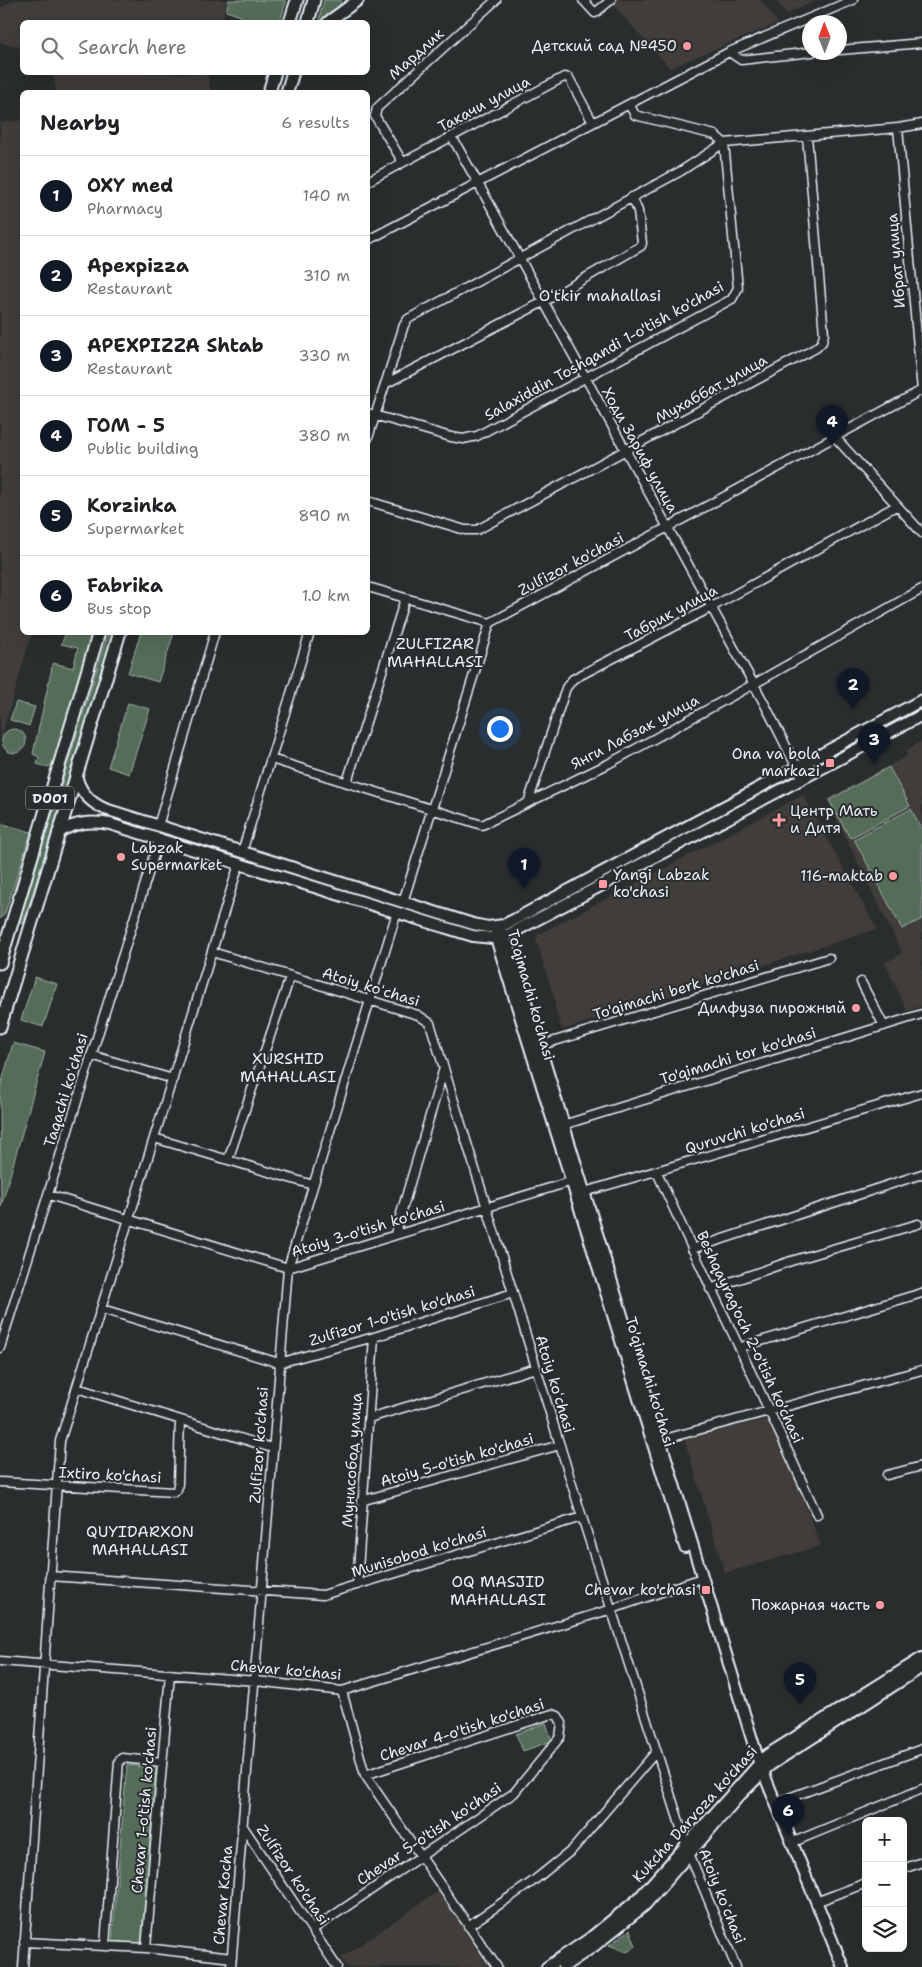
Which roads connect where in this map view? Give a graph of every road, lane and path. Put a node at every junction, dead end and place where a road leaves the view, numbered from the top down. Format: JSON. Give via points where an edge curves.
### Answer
{"nodes":[{"id":1,"x":297,"y":0,"type":"edge"},
{"id":2,"x":314,"y":0,"type":"edge"},
{"id":3,"x":358,"y":0,"type":"edge"},
{"id":4,"x":496,"y":0,"type":"edge"},
{"id":5,"x":583,"y":0,"type":"edge"},
{"id":6,"x":611,"y":0,"type":"edge"},
{"id":7,"x":853,"y":0,"type":"edge"},
{"id":8,"x":291,"y":20,"type":"edge"},
{"id":9,"x":309,"y":20,"type":"edge"},
{"id":10,"x":331,"y":20,"type":"edge"},
{"id":11,"x":922,"y":43,"type":"edge"},
{"id":12,"x":847,"y":49,"type":"edge"},
{"id":13,"x":729,"y":52,"type":"junction"},
{"id":14,"x":802,"y":53,"type":"edge"},
{"id":15,"x":274,"y":75,"type":"edge"},
{"id":16,"x":292,"y":75,"type":"edge"},
{"id":17,"x":270,"y":90,"type":"edge"},
{"id":18,"x":288,"y":90,"type":"edge"},
{"id":19,"x":629,"y":104,"type":"junction"},
{"id":20,"x":592,"y":121,"type":"junction"},
{"id":21,"x":922,"y":124,"type":"edge"},
{"id":22,"x":898,"y":128,"type":"junction"},
{"id":23,"x":806,"y":136,"type":"junction"},
{"id":24,"x":452,"y":137,"type":"junction"},
{"id":25,"x":724,"y":143,"type":"junction"},
{"id":26,"x":402,"y":161,"type":"junction"},
{"id":27,"x":370,"y":180,"type":"edge"},
{"id":28,"x":478,"y":183,"type":"junction"},
{"id":29,"x":632,"y":197,"type":"junction"},
{"id":30,"x":370,"y":239,"type":"edge"},
{"id":31,"x":521,"y":258,"type":"junction"},
{"id":32,"x":545,"y":301,"type":"junction"},
{"id":33,"x":585,"y":378,"type":"junction"},
{"id":34,"x":386,"y":384,"type":"junction"},
{"id":35,"x":922,"y":390,"type":"edge"},
{"id":36,"x":371,"y":414,"type":"edge"},
{"id":37,"x":835,"y":437,"type":"junction"},
{"id":38,"x":624,"y":452,"type":"junction"},
{"id":39,"x":370,"y":502,"type":"edge"},
{"id":40,"x":896,"y":506,"type":"junction"},
{"id":41,"x":667,"y":528,"type":"junction"},
{"id":42,"x":922,"y":533,"type":"edge"},
{"id":43,"x":370,"y":589,"type":"edge"},
{"id":44,"x":922,"y":589,"type":"edge"},
{"id":45,"x":405,"y":599,"type":"junction"},
{"id":46,"x":710,"y":608,"type":"junction"},
{"id":47,"x":490,"y":623,"type":"junction"},
{"id":48,"x":98,"y":635,"type":"edge"},
{"id":49,"x":119,"y":635,"type":"edge"},
{"id":50,"x":214,"y":635,"type":"edge"},
{"id":51,"x":309,"y":635,"type":"edge"},
{"id":52,"x":754,"y":684,"type":"junction"},
{"id":53,"x":922,"y":700,"type":"edge"},
{"id":54,"x":922,"y":715,"type":"edge"},
{"id":55,"x":271,"y":759,"type":"junction"},
{"id":56,"x":797,"y":768,"type":"junction"},
{"id":57,"x":76,"y":773,"type":"junction"},
{"id":58,"x":802,"y":777,"type":"junction"},
{"id":59,"x":348,"y":782,"type":"junction"},
{"id":60,"x":528,"y":803,"type":"junction"},
{"id":61,"x":430,"y":809,"type":"junction"},
{"id":62,"x":122,"y":815,"type":"junction"},
{"id":63,"x":119,"y":826,"type":"junction"},
{"id":64,"x":158,"y":826,"type":"junction"},
{"id":65,"x":58,"y":833,"type":"junction"},
{"id":66,"x":159,"y":839,"type":"junction"},
{"id":67,"x":242,"y":852,"type":"junction"},
{"id":68,"x":239,"y":864,"type":"junction"},
{"id":69,"x":403,"y":902,"type":"junction"},
{"id":70,"x":397,"y":912,"type":"junction"},
{"id":71,"x":496,"y":926,"type":"junction"},
{"id":72,"x":9,"y":932,"type":"junction"},
{"id":73,"x":500,"y":937,"type":"junction"},
{"id":74,"x":26,"y":938,"type":"junction"},
{"id":75,"x":212,"y":952,"type":"junction"},
{"id":76,"x":829,"y":958,"type":"dead end"},
{"id":77,"x":0,"y":963,"type":"edge"},
{"id":78,"x":290,"y":977,"type":"junction"},
{"id":79,"x":861,"y":982,"type":"dead end"},
{"id":80,"x":370,"y":1001,"type":"junction"},
{"id":81,"x":922,"y":1014,"type":"edge"},
{"id":82,"x":884,"y":1026,"type":"junction"},
{"id":83,"x":0,"y":1027,"type":"edge"},
{"id":84,"x":535,"y":1048,"type":"junction"},
{"id":85,"x":91,"y":1054,"type":"junction"},
{"id":86,"x":445,"y":1067,"type":"junction"},
{"id":87,"x":173,"y":1079,"type":"junction"},
{"id":88,"x":922,"y":1093,"type":"edge"},
{"id":89,"x":563,"y":1125,"type":"junction"},
{"id":90,"x":154,"y":1138,"type":"junction"},
{"id":91,"x":228,"y":1160,"type":"junction"},
{"id":92,"x":657,"y":1172,"type":"junction"},
{"id":93,"x":922,"y":1174,"type":"edge"},
{"id":94,"x":575,"y":1180,"type":"junction"},
{"id":95,"x":313,"y":1186,"type":"junction"},
{"id":96,"x":580,"y":1193,"type":"junction"},
{"id":97,"x":49,"y":1195,"type":"junction"},
{"id":98,"x":486,"y":1207,"type":"junction"},
{"id":99,"x":130,"y":1220,"type":"junction"},
{"id":100,"x":918,"y":1224,"type":"dead end"},
{"id":101,"x":395,"y":1234,"type":"junction"},
{"id":102,"x":692,"y":1248,"type":"junction"},
{"id":103,"x":288,"y":1268,"type":"junction"},
{"id":104,"x":710,"y":1289,"type":"junction"},
{"id":105,"x":922,"y":1293,"type":"edge"},
{"id":106,"x":513,"y":1294,"type":"junction"},
{"id":107,"x":102,"y":1309,"type":"junction"},
{"id":108,"x":374,"y":1337,"type":"junction"},
{"id":109,"x":741,"y":1347,"type":"junction"},
{"id":110,"x":0,"y":1348,"type":"edge"},
{"id":111,"x":279,"y":1363,"type":"junction"},
{"id":112,"x":536,"y":1368,"type":"junction"},
{"id":113,"x":922,"y":1370,"type":"edge"},
{"id":114,"x":77,"y":1388,"type":"junction"},
{"id":115,"x":770,"y":1410,"type":"junction"},
{"id":116,"x":369,"y":1418,"type":"junction"},
{"id":117,"x":180,"y":1420,"type":"junction"},
{"id":118,"x":657,"y":1442,"type":"junction"},
{"id":119,"x":560,"y":1445,"type":"junction"},
{"id":120,"x":272,"y":1448,"type":"junction"},
{"id":121,"x":922,"y":1466,"type":"edge"},
{"id":122,"x":887,"y":1475,"type":"dead end"},
{"id":123,"x":0,"y":1482,"type":"edge"},
{"id":124,"x":57,"y":1486,"type":"junction"},
{"id":125,"x":361,"y":1501,"type":"junction"},
{"id":126,"x":817,"y":1515,"type":"dead end"},
{"id":127,"x":582,"y":1517,"type":"junction"},
{"id":128,"x":50,"y":1576,"type":"junction"},
{"id":129,"x":699,"y":1579,"type":"junction"},
{"id":130,"x":357,"y":1585,"type":"junction"},
{"id":131,"x":262,"y":1590,"type":"junction"},
{"id":132,"x":612,"y":1609,"type":"junction"},
{"id":133,"x":922,"y":1658,"type":"edge"},
{"id":134,"x":0,"y":1661,"type":"edge"},
{"id":135,"x":44,"y":1664,"type":"junction"},
{"id":136,"x":922,"y":1667,"type":"edge"},
{"id":137,"x":170,"y":1674,"type":"junction"},
{"id":138,"x":256,"y":1681,"type":"junction"},
{"id":139,"x":342,"y":1691,"type":"junction"},
{"id":140,"x":562,"y":1723,"type":"joint"},
{"id":141,"x":922,"y":1749,"type":"edge"},
{"id":142,"x":656,"y":1752,"type":"junction"},
{"id":143,"x":161,"y":1762,"type":"junction"},
{"id":144,"x":759,"y":1767,"type":"junction"},
{"id":145,"x":365,"y":1775,"type":"junction"},
{"id":146,"x":922,"y":1790,"type":"edge"},
{"id":147,"x":775,"y":1803,"type":"junction"},
{"id":148,"x":242,"y":1825,"type":"junction"},
{"id":149,"x":792,"y":1843,"type":"junction"},
{"id":150,"x":688,"y":1848,"type":"junction"},
{"id":151,"x":420,"y":1856,"type":"junction"},
{"id":152,"x":922,"y":1862,"type":"edge"},
{"id":153,"x":907,"y":1868,"type":"edge"},
{"id":154,"x":862,"y":1885,"type":"edge"},
{"id":155,"x":816,"y":1902,"type":"junction"},
{"id":156,"x":468,"y":1926,"type":"junction"},
{"id":157,"x":312,"y":1930,"type":"junction"},
{"id":158,"x":24,"y":1942,"type":"junction"},
{"id":159,"x":105,"y":1945,"type":"junction"},
{"id":160,"x":146,"y":1948,"type":"junction"},
{"id":161,"x":232,"y":1958,"type":"junction"},
{"id":162,"x":23,"y":1967,"type":"edge"},
{"id":163,"x":231,"y":1967,"type":"edge"},
{"id":164,"x":337,"y":1967,"type":"edge"},
{"id":165,"x":497,"y":1967,"type":"edge"},
{"id":166,"x":547,"y":1967,"type":"edge"},
{"id":167,"x":563,"y":1967,"type":"edge"},
{"id":168,"x":736,"y":1967,"type":"edge"},
{"id":169,"x":843,"y":1967,"type":"edge"}],
"edges":[{"from":1,"to":8,"type":"highway"},
{"from":2,"to":9,"type":"highway"},
{"from":3,"to":10,"type":"main road"},
{"from":4,"to":26,"type":"street","name":"Мардлик","via":[[377,108],[376,116]]},
{"from":5,"to":6,"type":"street","via":[[595,13]]},
{"from":7,"to":13,"type":"street"},
{"from":11,"to":12,"type":"street"},
{"from":13,"to":14,"type":"street","via":[[741,60]]},
{"from":13,"to":19,"type":"street"},
{"from":15,"to":17,"type":"highway"},
{"from":16,"to":18,"type":"highway"},
{"from":19,"to":20,"type":"street"},
{"from":19,"to":25,"type":"street","via":[[635,115],[715,135]]},
{"from":20,"to":24,"type":"street","name":"Такачи улица","via":[[567,77]]},
{"from":20,"to":28,"type":"street"},
{"from":21,"to":22,"type":"street"},
{"from":22,"to":23,"type":"street"},
{"from":22,"to":35,"type":"street","name":"Ибрат улица"},
{"from":23,"to":25,"type":"street"},
{"from":23,"to":38,"type":"street","name":"Мухаббат улица","via":[[824,334],[822,342]]},
{"from":24,"to":26,"type":"street","name":"Такачи улица"},
{"from":24,"to":28,"type":"street","name":"Ходи Зариф улица"},
{"from":25,"to":29,"type":"street"},
{"from":25,"to":33,"type":"street","name":"Salaxiddin Toshqandi 1-o'tish ko'chasi","via":[[738,288],[735,297]]},
{"from":26,"to":27,"type":"street","name":"Такачи улица"},
{"from":28,"to":30,"type":"street"},
{"from":28,"to":31,"type":"street","name":"Ходи Зариф улица"},
{"from":29,"to":31,"type":"street"},
{"from":29,"to":32,"type":"street","via":[[638,211],[640,246]]},
{"from":31,"to":32,"type":"street","name":"Ходи Зариф улица"},
{"from":31,"to":34,"type":"street","via":[[408,319]]},
{"from":32,"to":33,"type":"street","name":"Ходи Зариф улица"},
{"from":32,"to":34,"type":"street"},
{"from":33,"to":36,"type":"street","name":"Salaxiddin Toshqandi 1-o'tish ko'chasi","via":[[477,436],[463,439]]},
{"from":33,"to":38,"type":"street","name":"Ходи Зариф улица"},
{"from":34,"to":36,"type":"street"},
{"from":35,"to":37,"type":"street","name":"Zulfizor ko'chasi"},
{"from":37,"to":40,"type":"street"},
{"from":37,"to":41,"type":"street","name":"Zulfizor ko'chasi"},
{"from":38,"to":39,"type":"street","name":"Мухаббат улица","via":[[474,531]]},
{"from":38,"to":41,"type":"street","name":"Ходи Зариф улица"},
{"from":40,"to":42,"type":"street"},
{"from":40,"to":46,"type":"street","name":"Табрик улица"},
{"from":41,"to":46,"type":"street","name":"Ходи Зариф улица"},
{"from":41,"to":47,"type":"street","name":"Zulfizor ko'chasi"},
{"from":43,"to":45,"type":"street"},
{"from":44,"to":52,"type":"street","name":"Янги Лабзак улица"},
{"from":45,"to":47,"type":"street"},
{"from":45,"to":59,"type":"street"},
{"from":46,"to":52,"type":"street","name":"Ходи Зариф улица"},
{"from":46,"to":60,"type":"street","name":"Табрик улица","via":[[573,679],[566,688]]},
{"from":47,"to":61,"type":"street"},
{"from":48,"to":72,"type":"highway","number":"D001"},
{"from":49,"to":57,"type":"highway","number":"D001"},
{"from":50,"to":64,"type":"street"},
{"from":51,"to":55,"type":"street"},
{"from":52,"to":56,"type":"street","name":"Ходи Зариф улица"},
{"from":52,"to":60,"type":"street","name":"Янги Лабзак улица","via":[[608,764]]},
{"from":53,"to":56,"type":"main road"},
{"from":54,"to":58,"type":"main road"},
{"from":55,"to":59,"type":"street","name":"Янги Лабзак улица"},
{"from":55,"to":67,"type":"street"},
{"from":56,"to":58,"type":"street","name":"Ходи Зариф улица"},
{"from":56,"to":71,"type":"main road","via":[[504,925]]},
{"from":57,"to":62,"type":"main road","via":[[87,798]]},
{"from":57,"to":65,"type":"highway","number":"D001"},
{"from":58,"to":73,"type":"main road"},
{"from":59,"to":61,"type":"street","name":"Янги Лабзак улица"},
{"from":60,"to":61,"type":"street","name":"Янги Лабзак улица","via":[[482,825]]},
{"from":61,"to":69,"type":"street"},
{"from":62,"to":63,"type":"main road"},
{"from":62,"to":64,"type":"main road"},
{"from":63,"to":65,"type":"main road","via":[[83,822]]},
{"from":63,"to":66,"type":"main road"},
{"from":64,"to":67,"type":"main road"},
{"from":65,"to":74,"type":"highway","number":"D001"},
{"from":66,"to":68,"type":"main road"},
{"from":66,"to":85,"type":"street","name":"Taqachi koʻchasi"},
{"from":67,"to":69,"type":"main road"},
{"from":68,"to":70,"type":"main road"},
{"from":68,"to":75,"type":"street"},
{"from":69,"to":71,"type":"main road","via":[[473,924]]},
{"from":70,"to":73,"type":"main road","via":[[473,936]]},
{"from":70,"to":80,"type":"street","name":"Zulfizor ko'chasi"},
{"from":71,"to":73,"type":"main road","name":"To'qimachi ko'chasi"},
{"from":72,"to":74,"type":"highway"},
{"from":72,"to":77,"type":"highway","number":"D001"},
{"from":73,"to":84,"type":"main road","name":"To'qimachi ko'chasi"},
{"from":74,"to":83,"type":"highway","number":"D001"},
{"from":75,"to":78,"type":"street","name":"Atoiy koʻchasi"},
{"from":75,"to":87,"type":"street"},
{"from":76,"to":84,"type":"street","name":"To'qimachi berk ko'chasi"},
{"from":78,"to":80,"type":"street","name":"Atoiy koʻchasi"},
{"from":78,"to":91,"type":"street"},
{"from":79,"to":82,"type":"street"},
{"from":80,"to":86,"type":"street","name":"Atoiy koʻchasi","via":[[427,1019]]},
{"from":80,"to":95,"type":"street","name":"Zulfizor ko'chasi"},
{"from":81,"to":82,"type":"street","name":"To'qimachi tor ko'chasi"},
{"from":82,"to":89,"type":"street","name":"To'qimachi tor ko'chasi"},
{"from":84,"to":89,"type":"main road","name":"To'qimachi ko'chasi"},
{"from":84,"to":94,"type":"main road","name":"To'qimachi ko'chasi"},
{"from":85,"to":87,"type":"street"},
{"from":85,"to":97,"type":"street","name":"Taqachi koʻchasi"},
{"from":86,"to":98,"type":"street","name":"Atoiy koʻchasi"},
{"from":86,"to":101,"type":"street"},
{"from":87,"to":90,"type":"street"},
{"from":88,"to":92,"type":"street","name":"Quruvchi ko'chasi"},
{"from":89,"to":94,"type":"main road","name":"To'qimachi ko'chasi"},
{"from":90,"to":91,"type":"street"},
{"from":90,"to":99,"type":"street"},
{"from":91,"to":95,"type":"street"},
{"from":92,"to":96,"type":"street","name":"Quruvchi ko'chasi"},
{"from":92,"to":102,"type":"street","name":"Beshqayrag'och 2-o'tish ko'chasi"},
{"from":93,"to":102,"type":"street"},
{"from":94,"to":96,"type":"main road","name":"To'qimachi ko'chasi"},
{"from":94,"to":98,"type":"street","name":"Atoiy 3-o'tish ko'chasi"},
{"from":95,"to":103,"type":"street","name":"Zulfizor ko'chasi"},
{"from":96,"to":118,"type":"main road","name":"To'qimachi ko'chasi"},
{"from":97,"to":99,"type":"street","name":"Atoiy 3-o'tish ko'chasi"},
{"from":97,"to":110,"type":"street","name":"Taqachi koʻchasi"},
{"from":98,"to":101,"type":"street","name":"Atoiy 3-o'tish ko'chasi"},
{"from":98,"to":106,"type":"street","name":"Atoiy koʻchasi"},
{"from":99,"to":103,"type":"street","name":"Atoiy 3-o'tish ko'chasi"},
{"from":99,"to":107,"type":"street"},
{"from":100,"to":104,"type":"street","via":[[791,1261]]},
{"from":101,"to":103,"type":"street","name":"Atoiy 3-o'tish ko'chasi"},
{"from":102,"to":104,"type":"street","name":"Beshqayrag'och 2-o'tish ko'chasi"},
{"from":103,"to":111,"type":"street","name":"Zulfizor ko'chasi"},
{"from":104,"to":109,"type":"street","name":"Beshqayrag'och 2-o'tish ko'chasi"},
{"from":105,"to":109,"type":"street"},
{"from":106,"to":108,"type":"street","name":"Zulfizor 1-o'tish ko'chasi"},
{"from":106,"to":112,"type":"street","name":"Atoiy koʻchasi"},
{"from":107,"to":111,"type":"street"},
{"from":107,"to":114,"type":"street"},
{"from":108,"to":111,"type":"street","name":"Zulfizor 1-o'tish ko'chasi"},
{"from":108,"to":116,"type":"street","name":"Мунисобод улица"},
{"from":109,"to":115,"type":"street","name":"Beshqayrag'och 2-o'tish ko'chasi"},
{"from":111,"to":120,"type":"street","name":"Zulfizor ko'chasi"},
{"from":112,"to":116,"type":"street"},
{"from":112,"to":119,"type":"street","name":"Atoiy koʻchasi"},
{"from":113,"to":115,"type":"street"},
{"from":114,"to":117,"type":"street"},
{"from":114,"to":124,"type":"street","via":[[60,1440]]},
{"from":115,"to":118,"type":"street"},
{"from":115,"to":126,"type":"street","name":"Beshqayrag'och 2-o'tish ko'chasi"},
{"from":116,"to":125,"type":"street","name":"Мунисобод улица"},
{"from":117,"to":120,"type":"street"},
{"from":117,"to":124,"type":"street","name":"Ixtiro ko'chasi","via":[[178,1490]]},
{"from":118,"to":129,"type":"main road","name":"To'qimachi ko'chasi"},
{"from":119,"to":125,"type":"street","name":"Atoiy 5-o'tish ko'chasi"},
{"from":119,"to":127,"type":"street","name":"Atoiy koʻchasi"},
{"from":120,"to":131,"type":"street","name":"Zulfizor ko'chasi"},
{"from":121,"to":122,"type":"street"},
{"from":123,"to":124,"type":"street","name":"Ixtiro ko'chasi"},
{"from":124,"to":128,"type":"street"},
{"from":125,"to":130,"type":"street","name":"Мунисобод улица"},
{"from":127,"to":130,"type":"street","name":"Munisobod ko'chasi"},
{"from":127,"to":132,"type":"street","name":"Atoiy koʻchasi"},
{"from":128,"to":131,"type":"street","name":"Munisobod ko'chasi"},
{"from":128,"to":135,"type":"street"},
{"from":129,"to":132,"type":"street","name":"Chevar ko'chasi"},
{"from":129,"to":144,"type":"main road","name":"To'qimachi ko'chasi"},
{"from":130,"to":131,"type":"street","name":"Munisobod ko'chasi","via":[[323,1595]]},
{"from":131,"to":138,"type":"street","name":"Zulfizor ko'chasi"},
{"from":132,"to":139,"type":"street","name":"Chevar ko'chasi"},
{"from":132,"to":142,"type":"street","name":"Atoiy koʻchasi"},
{"from":133,"to":144,"type":"main road","name":"Kukcha Darvoza ko'chasi","via":[[779,1746]]},
{"from":134,"to":135,"type":"street","name":"Chevar ko'chasi"},
{"from":135,"to":137,"type":"street","name":"Chevar ko'chasi"},
{"from":135,"to":158,"type":"street"},
{"from":136,"to":144,"type":"main road","name":"Kukcha Darvoza ko'chasi"},
{"from":137,"to":138,"type":"street","name":"Chevar ko'chasi"},
{"from":137,"to":143,"type":"street","name":"Chevar 1-o'tish ko'chasi"},
{"from":138,"to":139,"type":"street","name":"Chevar ko'chasi"},
{"from":138,"to":148,"type":"street","name":"Zulfizor ko'chasi"},
{"from":139,"to":145,"type":"street"},
{"from":140,"to":145,"type":"street","name":"Chevar 4-o'tish ko'chasi","via":[[558,1716],[552,1714]]},
{"from":140,"to":151,"type":"street","name":"Chevar 5-o'tish ko'chasi","via":[[560,1737],[514,1793]]},
{"from":141,"to":147,"type":"street"},
{"from":142,"to":150,"type":"street","name":"Atoiy koʻchasi"},
{"from":142,"to":156,"type":"street","via":[[572,1850]]},
{"from":143,"to":159,"type":"street","via":[[122,1758],[119,1761]]},
{"from":143,"to":160,"type":"street","name":"Chevar 1-o'tish ko'chasi"},
{"from":144,"to":147,"type":"main road","name":"To'qimachi ko'chasi"},
{"from":144,"to":150,"type":"main road","name":"Kukcha Darvoza ko'chasi"},
{"from":145,"to":151,"type":"street"},
{"from":146,"to":149,"type":"street"},
{"from":147,"to":149,"type":"main road","name":"To'qimachi ko'chasi"},
{"from":148,"to":157,"type":"street","name":"Zulfizor ko'chasi"},
{"from":148,"to":161,"type":"street","name":"Chevar Kocha"},
{"from":149,"to":155,"type":"main road","name":"To'qimachi ko'chasi"},
{"from":150,"to":166,"type":"main road","name":"Kukcha Darvoza ko'chasi","via":[[623,1913]]},
{"from":150,"to":167,"type":"main road","name":"Kukcha Darvoza ko'chasi","via":[[645,1905]]},
{"from":150,"to":168,"type":"street","name":"Atoiy koʻchasi"},
{"from":151,"to":156,"type":"street"},
{"from":151,"to":157,"type":"street","name":"Chevar 5-o'tish ko'chasi"},
{"from":152,"to":153,"type":"street"},
{"from":154,"to":155,"type":"street"},
{"from":155,"to":169,"type":"main road","name":"To'qimachi ko'chasi"},
{"from":156,"to":165,"type":"street"},
{"from":157,"to":164,"type":"street","name":"Zulfizor ko'chasi"},
{"from":158,"to":159,"type":"street"},
{"from":158,"to":162,"type":"street"},
{"from":159,"to":160,"type":"street"},
{"from":160,"to":161,"type":"street"},
{"from":161,"to":163,"type":"street","name":"Chevar Kocha"}]}
